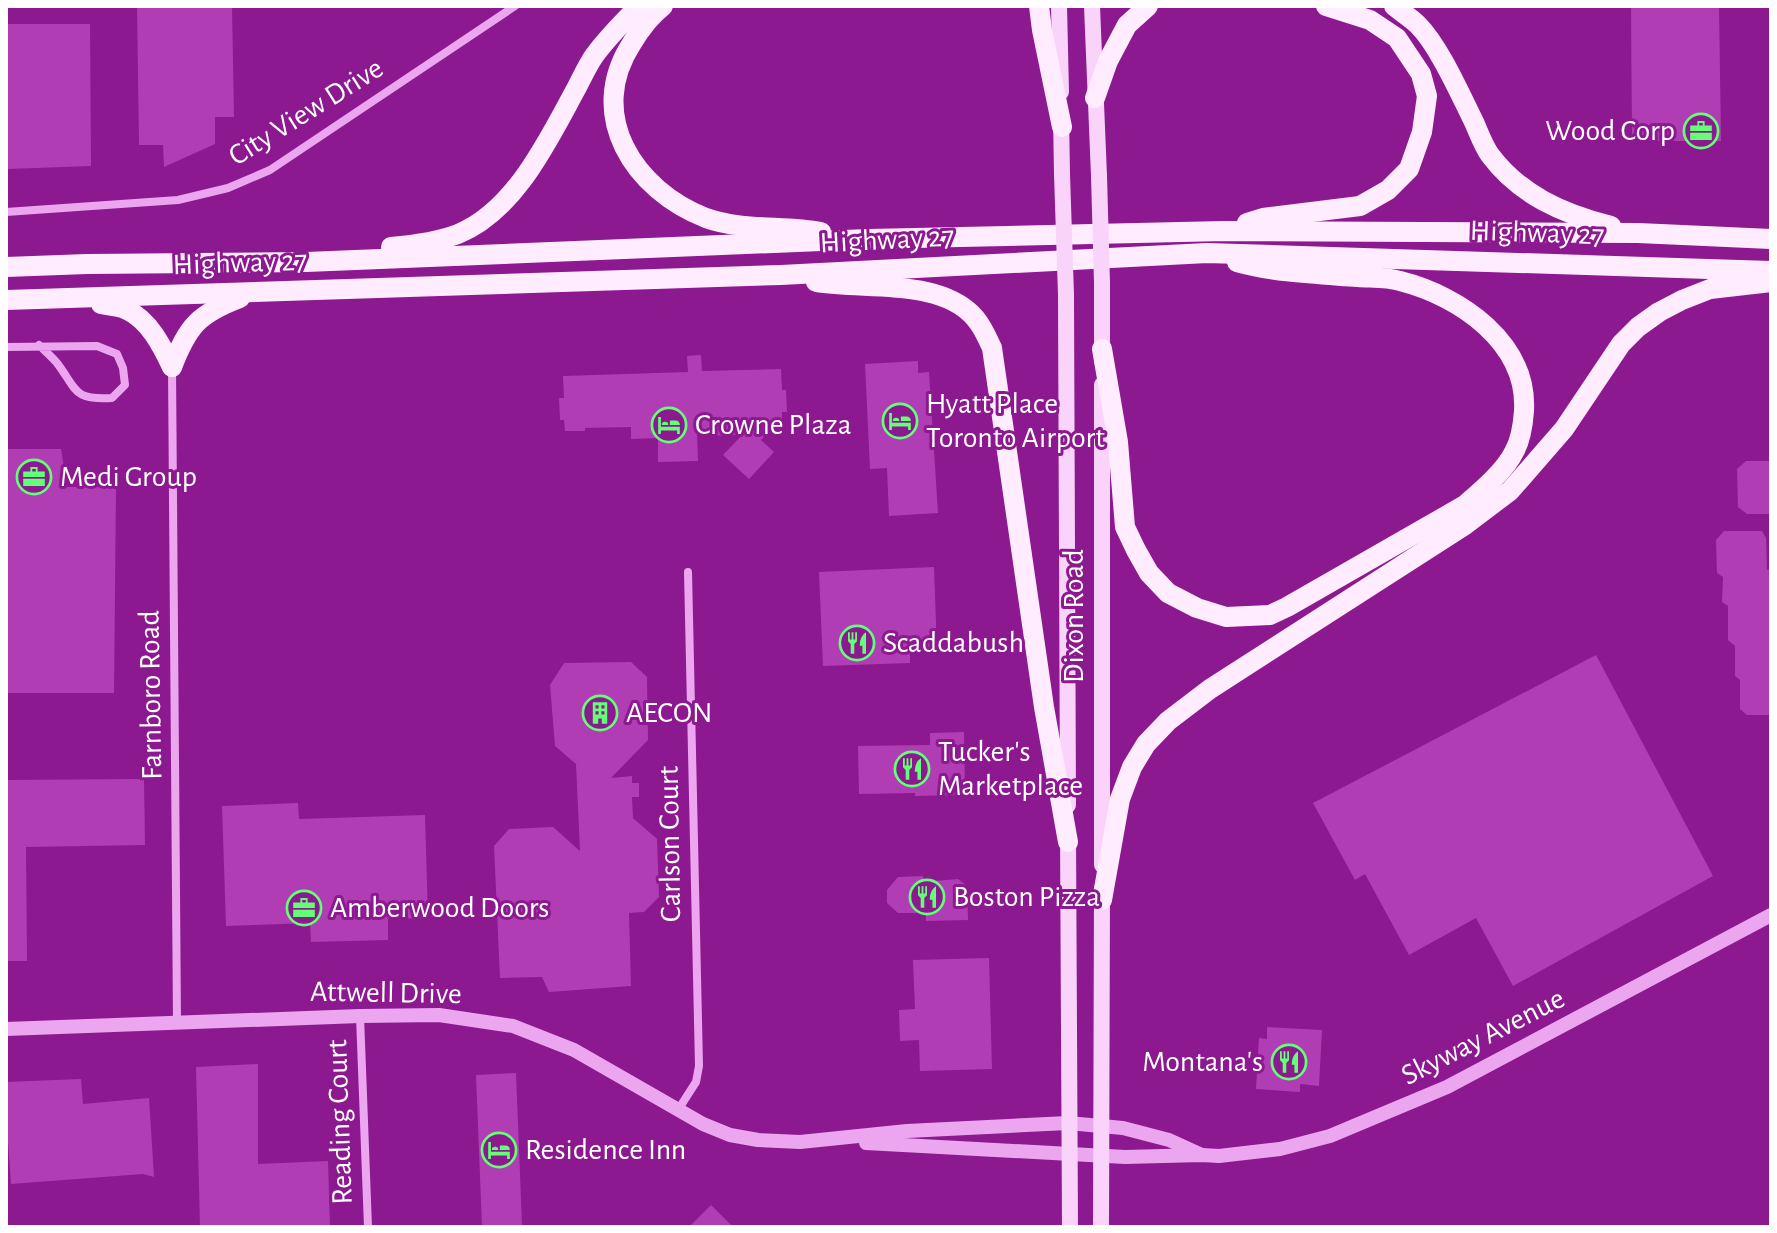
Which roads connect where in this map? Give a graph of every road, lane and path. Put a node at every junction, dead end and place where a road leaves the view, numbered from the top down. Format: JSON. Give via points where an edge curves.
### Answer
{"nodes":[{"id":1,"x":515,"y":6,"type":"edge"},
{"id":2,"x":639,"y":6,"type":"edge"},
{"id":3,"x":663,"y":6,"type":"edge"},
{"id":4,"x":1039,"y":6,"type":"edge"},
{"id":5,"x":1059,"y":6,"type":"edge"},
{"id":6,"x":1092,"y":6,"type":"edge"},
{"id":7,"x":1148,"y":6,"type":"edge"},
{"id":8,"x":1326,"y":6,"type":"edge"},
{"id":9,"x":1394,"y":6,"type":"edge"},
{"id":10,"x":1095,"y":98,"type":"junction"},
{"id":11,"x":1062,"y":127,"type":"junction"},
{"id":12,"x":6,"y":212,"type":"edge"},
{"id":13,"x":1224,"y":231,"type":"junction"},
{"id":14,"x":1638,"y":233,"type":"junction"},
{"id":15,"x":869,"y":239,"type":"junction"},
{"id":16,"x":1771,"y":239,"type":"edge"},
{"id":17,"x":1207,"y":253,"type":"junction"},
{"id":18,"x":306,"y":262,"type":"junction"},
{"id":19,"x":6,"y":267,"type":"edge"},
{"id":20,"x":1771,"y":271,"type":"edge"},
{"id":21,"x":781,"y":275,"type":"junction"},
{"id":22,"x":1771,"y":282,"type":"edge"},
{"id":23,"x":255,"y":293,"type":"junction"},
{"id":24,"x":75,"y":298,"type":"junction"},
{"id":25,"x":6,"y":300,"type":"edge"},
{"id":26,"x":39,"y":345,"type":"junction"},
{"id":27,"x":6,"y":347,"type":"edge"},
{"id":28,"x":1102,"y":349,"type":"junction"},
{"id":29,"x":172,"y":367,"type":"junction"},
{"id":30,"x":688,"y":572,"type":"dead end"},
{"id":31,"x":1068,"y":842,"type":"junction"},
{"id":32,"x":1102,"y":900,"type":"junction"},
{"id":33,"x":1771,"y":915,"type":"edge"},
{"id":34,"x":360,"y":1016,"type":"junction"},
{"id":35,"x":177,"y":1023,"type":"junction"},
{"id":36,"x":6,"y":1029,"type":"edge"},
{"id":37,"x":678,"y":1110,"type":"junction"},
{"id":38,"x":1068,"y":1123,"type":"junction"},
{"id":39,"x":1100,"y":1126,"type":"junction"},
{"id":40,"x":833,"y":1140,"type":"junction"},
{"id":41,"x":1069,"y":1153,"type":"junction"},
{"id":42,"x":1202,"y":1155,"type":"junction"},
{"id":43,"x":1102,"y":1156,"type":"junction"},
{"id":44,"x":368,"y":1227,"type":"edge"},
{"id":45,"x":1070,"y":1227,"type":"edge"},
{"id":46,"x":1101,"y":1227,"type":"edge"}],
"edges":[{"from":1,"to":12,"type":"street","name":"City View Drive","via":[[286,160],[240,184],[178,200]]},
{"from":2,"to":18,"type":"main road","via":[[593,57],[529,169],[488,217],[457,234]]},
{"from":3,"to":15,"type":"main road","via":[[627,50],[613,101],[624,149],[642,175],[661,194],[708,218]]},
{"from":4,"to":11,"type":"main road"},
{"from":5,"to":11,"type":"main road","name":"Dixon Road"},
{"from":6,"to":10,"type":"main road","name":"Dixon Road"},
{"from":7,"to":10,"type":"main road","via":[[1127,25]]},
{"from":8,"to":13,"type":"main road","via":[[1370,20],[1397,38],[1421,74],[1427,96],[1409,169],[1388,190],[1360,206],[1263,218]]},
{"from":9,"to":14,"type":"main road","via":[[1433,45],[1488,153],[1509,177],[1555,207]]},
{"from":10,"to":28,"type":"main road","name":"Dixon Road","bridge":true},
{"from":11,"to":31,"type":"main road","name":"Dixon Road","bridge":true},
{"from":13,"to":14,"type":"main road","name":"Highway 27"},
{"from":13,"to":15,"type":"main road","name":"Highway 27"},
{"from":14,"to":16,"type":"main road","name":"Highway 27"},
{"from":15,"to":18,"type":"main road","name":"Highway 27"},
{"from":17,"to":20,"type":"main road","name":"Highway 27"},
{"from":17,"to":21,"type":"main road","name":"Highway 27"},
{"from":17,"to":28,"type":"main road","via":[[1265,270],[1399,280],[1452,301],[1488,328],[1518,370],[1525,396],[1514,454],[1465,505],[1287,607],[1270,615],[1226,617],[1168,593],[1149,573],[1125,527]]},
{"from":18,"to":19,"type":"main road","name":"Highway 27"},
{"from":21,"to":23,"type":"main road","name":"Highway 27"},
{"from":21,"to":31,"type":"main road","via":[[940,295],[969,312],[982,328],[992,348]]},
{"from":22,"to":32,"type":"main road","via":[[1710,289],[1638,327],[1564,429],[1510,491],[1168,721],[1146,744],[1120,799]]},
{"from":23,"to":24,"type":"main road","name":"Highway 27"},
{"from":23,"to":29,"type":"main road","via":[[220,306],[194,324]]},
{"from":24,"to":25,"type":"main road","name":"Highway 27"},
{"from":24,"to":29,"type":"main road","via":[[128,310],[148,326]]},
{"from":26,"to":26,"type":"street","via":[[70,385],[89,399],[112,398],[125,385],[117,354],[97,346]]},
{"from":26,"to":27,"type":"street"},
{"from":28,"to":32,"type":"main road","name":"Dixon Road"},
{"from":29,"to":35,"type":"street","name":"Farnboro Road"},
{"from":30,"to":37,"type":"street","name":"Carlson Court","via":[[699,1066],[696,1082]]},
{"from":31,"to":38,"type":"main road","name":"Dixon Road"},
{"from":32,"to":39,"type":"main road","name":"Dixon Road"},
{"from":33,"to":42,"type":"street","name":"Skyway Avenue","via":[[1447,1087],[1374,1119],[1280,1149]]},
{"from":34,"to":35,"type":"street","name":"Attwell Drive"},
{"from":34,"to":37,"type":"street","name":"Attwell Drive","via":[[439,1015],[513,1026],[574,1050]]},
{"from":34,"to":44,"type":"street","name":"Reading Court"},
{"from":35,"to":36,"type":"street","name":"Attwell Drive"},
{"from":37,"to":40,"type":"street","name":"Attwell Drive","via":[[730,1135],[785,1143]]},
{"from":38,"to":39,"type":"street","name":"Attwell Drive"},
{"from":38,"to":40,"type":"street","name":"Attwell Drive"},
{"from":38,"to":41,"type":"main road","name":"Dixon Road"},
{"from":39,"to":42,"type":"street","name":"Skyway Avenue","via":[[1169,1140]]},
{"from":39,"to":43,"type":"main road","name":"Dixon Road"},
{"from":40,"to":41,"type":"street","name":"Attwell Drive"},
{"from":41,"to":43,"type":"street","name":"Attwell Drive"},
{"from":41,"to":45,"type":"main road","name":"Dixon Road"},
{"from":42,"to":43,"type":"street","name":"Skyway Avenue"},
{"from":43,"to":46,"type":"main road","name":"Dixon Road"}]}
